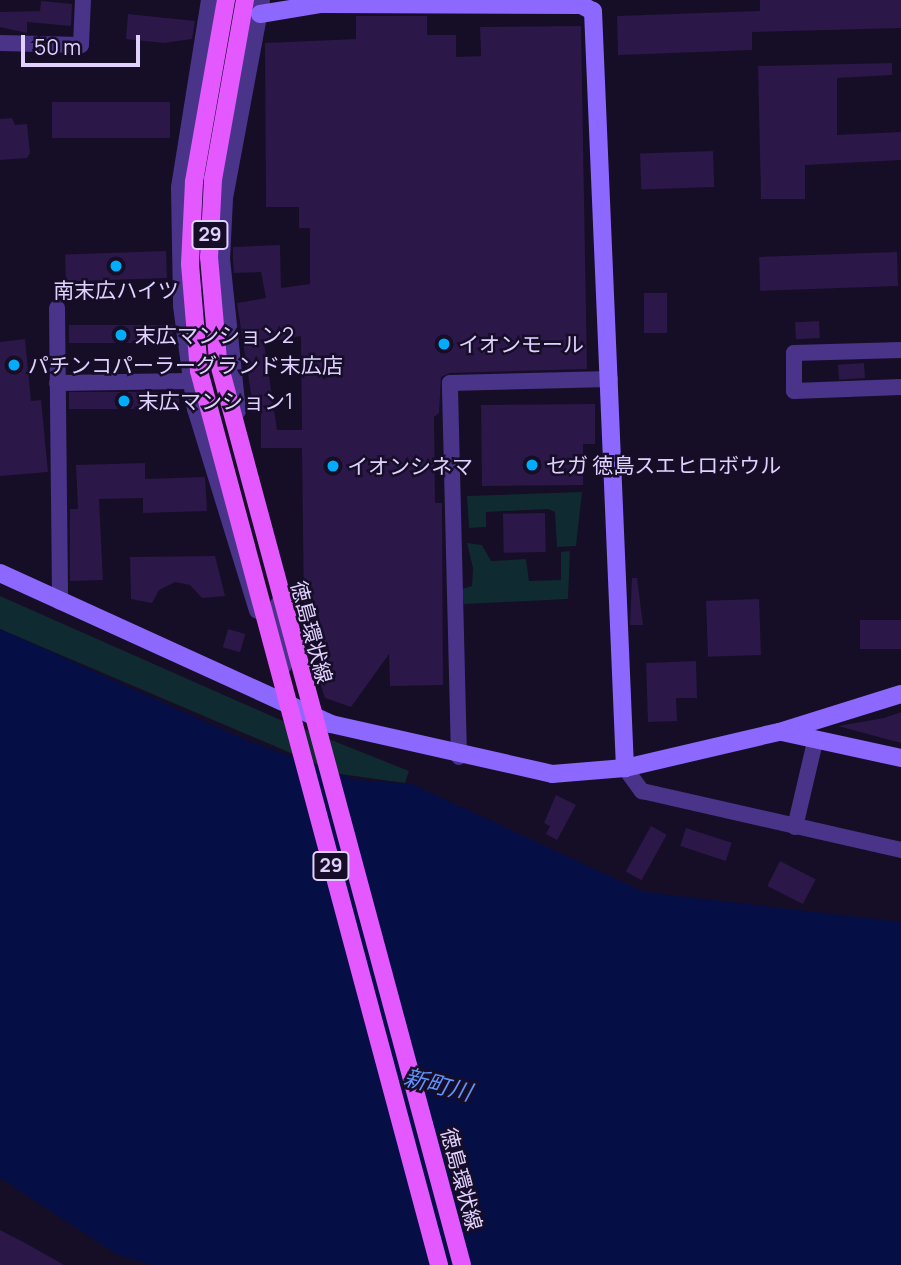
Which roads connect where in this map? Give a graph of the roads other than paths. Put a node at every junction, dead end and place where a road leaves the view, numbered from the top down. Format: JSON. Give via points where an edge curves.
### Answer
{"nodes":[{"id":1,"x":83,"y":0,"type":"edge"},
{"id":2,"x":209,"y":0,"type":"edge"},
{"id":3,"x":226,"y":0,"type":"edge"},
{"id":4,"x":245,"y":0,"type":"edge"},
{"id":5,"x":259,"y":4,"type":"edge"},
{"id":6,"x":0,"y":43,"type":"edge"},
{"id":7,"x":195,"y":84,"type":"junction"},
{"id":8,"x":245,"y":98,"type":"junction"},
{"id":9,"x":179,"y":188,"type":"junction"},
{"id":10,"x":225,"y":198,"type":"junction"},
{"id":11,"x":181,"y":306,"type":"junction"},
{"id":12,"x":227,"y":307,"type":"junction"},
{"id":13,"x":57,"y":308,"type":"dead end"},
{"id":14,"x":901,"y":350,"type":"edge"},
{"id":15,"x":610,"y":379,"type":"junction"},
{"id":16,"x":189,"y":381,"type":"junction"},
{"id":17,"x":57,"y":383,"type":"junction"},
{"id":18,"x":901,"y":387,"type":"edge"},
{"id":19,"x":237,"y":407,"type":"junction"},
{"id":20,"x":195,"y":409,"type":"junction"},
{"id":21,"x":256,"y":494,"type":"junction"},
{"id":22,"x":221,"y":505,"type":"junction"},
{"id":23,"x":0,"y":573,"type":"edge"},
{"id":24,"x":60,"y":602,"type":"junction"},
{"id":25,"x":285,"y":682,"type":"junction"},
{"id":26,"x":901,"y":694,"type":"edge"},
{"id":27,"x":293,"y":707,"type":"junction"},
{"id":28,"x":779,"y":732,"type":"junction"},
{"id":29,"x":814,"y":742,"type":"junction"},
{"id":30,"x":459,"y":757,"type":"junction"},
{"id":31,"x":901,"y":758,"type":"edge"},
{"id":32,"x":625,"y":768,"type":"junction"},
{"id":33,"x":795,"y":827,"type":"junction"},
{"id":34,"x":901,"y":850,"type":"edge"},
{"id":35,"x":439,"y":1265,"type":"edge"},
{"id":36,"x":462,"y":1265,"type":"edge"}],
"edges":[{"from":1,"to":6,"type":"street","via":[[81,45]]},
{"from":2,"to":7,"type":"street"},
{"from":3,"to":35,"type":"main road","name":"徳島環状線","number":"29","bridge":true,"via":[[194,182],[190,264],[199,370]]},
{"from":4,"to":36,"type":"main road","name":"徳島環状線","number":"29","bridge":true,"via":[[213,179],[209,257],[218,360]]},
{"from":5,"to":8,"type":"street"},
{"from":5,"to":15,"type":"street","via":[[581,5],[593,11]]},
{"from":7,"to":8,"type":"street"},
{"from":7,"to":9,"type":"street"},
{"from":8,"to":10,"type":"street"},
{"from":9,"to":10,"type":"street"},
{"from":9,"to":11,"type":"street"},
{"from":10,"to":12,"type":"street","via":[[222,260]]},
{"from":11,"to":12,"type":"street"},
{"from":11,"to":16,"type":"street"},
{"from":12,"to":19,"type":"street"},
{"from":13,"to":17,"type":"street"},
{"from":14,"to":18,"type":"street","via":[[794,353],[794,391]]},
{"from":15,"to":30,"type":"street","via":[[450,383]]},
{"from":15,"to":32,"type":"street"},
{"from":16,"to":17,"type":"street"},
{"from":16,"to":20,"type":"street"},
{"from":17,"to":24,"type":"street"},
{"from":19,"to":20,"type":"street"},
{"from":19,"to":21,"type":"street"},
{"from":20,"to":22,"type":"street"},
{"from":21,"to":22,"type":"street"},
{"from":21,"to":25,"type":"street","via":[[275,574]]},
{"from":22,"to":25,"type":"street"},
{"from":23,"to":24,"type":"street"},
{"from":24,"to":27,"type":"street"},
{"from":25,"to":27,"type":"street"},
{"from":26,"to":28,"type":"street"},
{"from":27,"to":30,"type":"street","via":[[331,724]]},
{"from":28,"to":29,"type":"street"},
{"from":28,"to":32,"type":"street"},
{"from":29,"to":31,"type":"street"},
{"from":29,"to":33,"type":"street"},
{"from":30,"to":32,"type":"street","via":[[564,775]]},
{"from":32,"to":33,"type":"street","via":[[642,790]]},
{"from":33,"to":34,"type":"street"}]}
